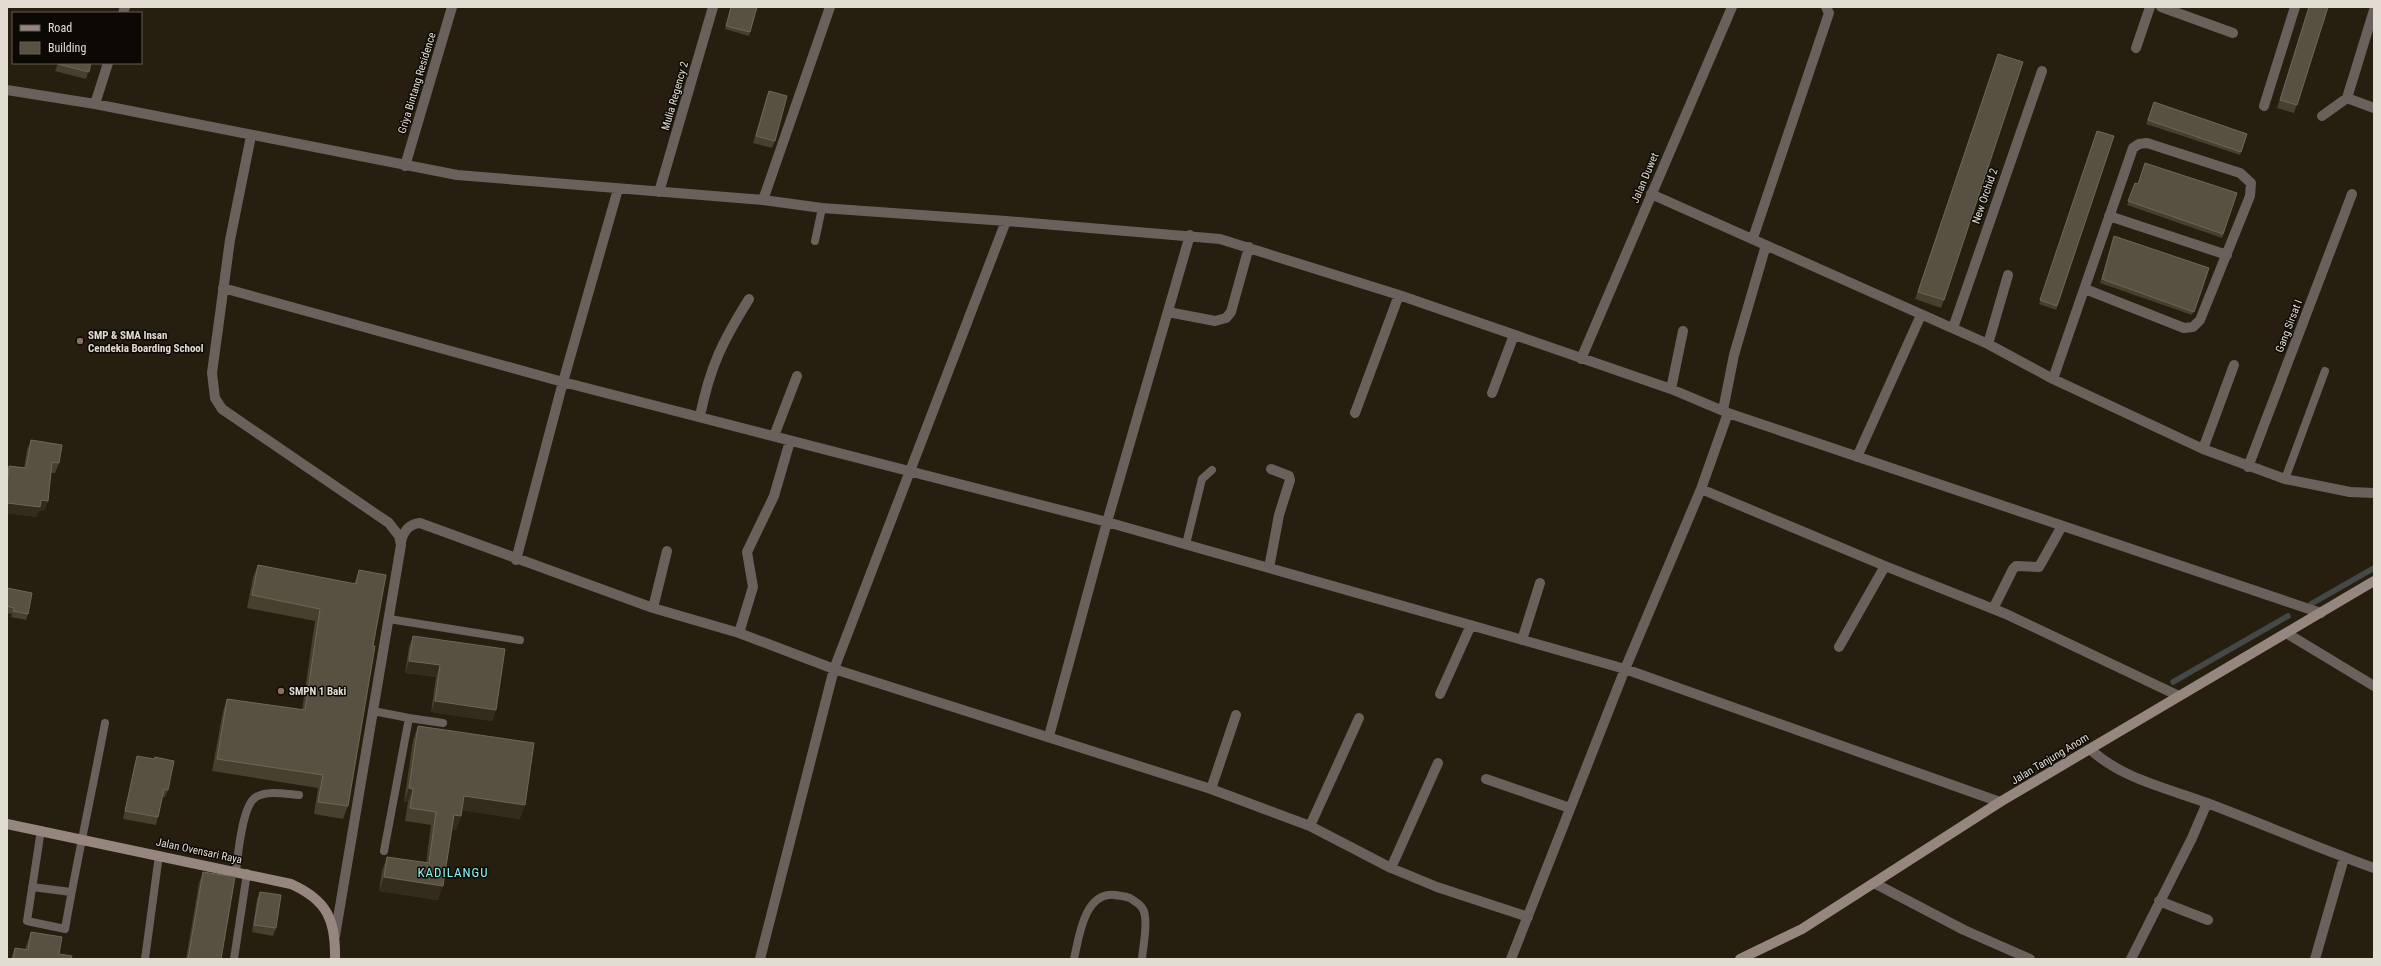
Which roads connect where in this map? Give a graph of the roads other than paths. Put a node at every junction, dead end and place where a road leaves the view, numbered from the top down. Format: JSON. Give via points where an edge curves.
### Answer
{"nodes":[{"id":1,"x":452,"y":7,"type":"edge"},
{"id":2,"x":713,"y":7,"type":"edge"},
{"id":3,"x":830,"y":7,"type":"edge"},
{"id":4,"x":1732,"y":7,"type":"edge"},
{"id":5,"x":1826,"y":7,"type":"edge"},
{"id":6,"x":2150,"y":7,"type":"edge"},
{"id":7,"x":2161,"y":7,"type":"edge"},
{"id":8,"x":2296,"y":7,"type":"edge"},
{"id":9,"x":2374,"y":10,"type":"edge"},
{"id":10,"x":2233,"y":33,"type":"dead end"},
{"id":11,"x":2136,"y":48,"type":"dead end"},
{"id":12,"x":108,"y":64,"type":"edge"},
{"id":13,"x":2042,"y":71,"type":"dead end"},
{"id":14,"x":7,"y":90,"type":"edge"},
{"id":15,"x":2347,"y":98,"type":"junction"},
{"id":16,"x":95,"y":104,"type":"junction"},
{"id":17,"x":2264,"y":106,"type":"dead end"},
{"id":18,"x":2374,"y":108,"type":"edge"},
{"id":19,"x":2322,"y":116,"type":"dead end"},
{"id":20,"x":251,"y":136,"type":"junction"},
{"id":21,"x":405,"y":166,"type":"junction"},
{"id":22,"x":618,"y":189,"type":"junction"},
{"id":23,"x":659,"y":192,"type":"junction"},
{"id":24,"x":1651,"y":194,"type":"junction"},
{"id":25,"x":2352,"y":194,"type":"dead end"},
{"id":26,"x":763,"y":200,"type":"junction"},
{"id":27,"x":822,"y":208,"type":"junction"},
{"id":28,"x":2109,"y":216,"type":"junction"},
{"id":29,"x":1006,"y":221,"type":"junction"},
{"id":30,"x":1190,"y":235,"type":"junction"},
{"id":31,"x":1753,"y":238,"type":"junction"},
{"id":32,"x":815,"y":242,"type":"dead end"},
{"id":33,"x":1766,"y":245,"type":"junction"},
{"id":34,"x":1249,"y":247,"type":"junction"},
{"id":35,"x":2227,"y":255,"type":"junction"},
{"id":36,"x":2008,"y":275,"type":"dead end"},
{"id":37,"x":223,"y":288,"type":"junction"},
{"id":38,"x":2084,"y":289,"type":"junction"},
{"id":39,"x":1399,"y":295,"type":"junction"},
{"id":40,"x":749,"y":299,"type":"dead end"},
{"id":41,"x":1168,"y":312,"type":"junction"},
{"id":42,"x":1922,"y":315,"type":"junction"},
{"id":43,"x":1952,"y":328,"type":"junction"},
{"id":44,"x":1683,"y":331,"type":"dead end"},
{"id":45,"x":1514,"y":335,"type":"junction"},
{"id":46,"x":1988,"y":344,"type":"junction"},
{"id":47,"x":1581,"y":359,"type":"junction"},
{"id":48,"x":2234,"y":365,"type":"dead end"},
{"id":49,"x":2325,"y":371,"type":"dead end"},
{"id":50,"x":797,"y":376,"type":"dead end"},
{"id":51,"x":2053,"y":379,"type":"junction"},
{"id":52,"x":563,"y":382,"type":"junction"},
{"id":53,"x":1671,"y":389,"type":"junction"},
{"id":54,"x":1492,"y":393,"type":"dead end"},
{"id":55,"x":1726,"y":412,"type":"junction"},
{"id":56,"x":1355,"y":413,"type":"dead end"},
{"id":57,"x":700,"y":416,"type":"junction"},
{"id":58,"x":774,"y":436,"type":"junction"},
{"id":59,"x":790,"y":440,"type":"junction"},
{"id":60,"x":2203,"y":449,"type":"junction"},
{"id":61,"x":1857,"y":457,"type":"junction"},
{"id":62,"x":2248,"y":466,"type":"junction"},
{"id":63,"x":1271,"y":469,"type":"dead end"},
{"id":64,"x":1212,"y":470,"type":"dead end"},
{"id":65,"x":909,"y":471,"type":"junction"},
{"id":66,"x":2285,"y":479,"type":"junction"},
{"id":67,"x":1701,"y":489,"type":"junction"},
{"id":68,"x":2374,"y":493,"type":"edge"},
{"id":69,"x":1107,"y":522,"type":"junction"},
{"id":70,"x":2062,"y":526,"type":"junction"},
{"id":71,"x":401,"y":542,"type":"junction"},
{"id":72,"x":1186,"y":544,"type":"junction"},
{"id":73,"x":667,"y":551,"type":"dead end"},
{"id":74,"x":516,"y":560,"type":"junction"},
{"id":75,"x":1885,"y":566,"type":"junction"},
{"id":76,"x":1269,"y":568,"type":"junction"},
{"id":77,"x":2374,"y":582,"type":"edge"},
{"id":78,"x":1540,"y":583,"type":"dead end"},
{"id":79,"x":653,"y":608,"type":"junction"},
{"id":80,"x":1993,"y":609,"type":"junction"},
{"id":81,"x":2321,"y":613,"type":"junction"},
{"id":82,"x":389,"y":619,"type":"junction"},
{"id":83,"x":1471,"y":625,"type":"junction"},
{"id":84,"x":739,"y":633,"type":"junction"},
{"id":85,"x":2288,"y":634,"type":"junction"},
{"id":86,"x":520,"y":640,"type":"dead end"},
{"id":87,"x":1522,"y":640,"type":"junction"},
{"id":88,"x":1839,"y":647,"type":"dead end"},
{"id":89,"x":834,"y":669,"type":"junction"},
{"id":90,"x":1625,"y":669,"type":"junction"},
{"id":91,"x":2374,"y":686,"type":"edge"},
{"id":92,"x":1440,"y":694,"type":"dead end"},
{"id":93,"x":2179,"y":696,"type":"junction"},
{"id":94,"x":373,"y":711,"type":"junction"},
{"id":95,"x":1236,"y":715,"type":"dead end"},
{"id":96,"x":409,"y":718,"type":"junction"},
{"id":97,"x":1359,"y":718,"type":"dead end"},
{"id":98,"x":105,"y":723,"type":"dead end"},
{"id":99,"x":443,"y":723,"type":"dead end"},
{"id":100,"x":1049,"y":736,"type":"junction"},
{"id":101,"x":2090,"y":749,"type":"junction"},
{"id":102,"x":1438,"y":763,"type":"dead end"},
{"id":103,"x":1486,"y":779,"type":"dead end"},
{"id":104,"x":1210,"y":789,"type":"junction"},
{"id":105,"x":299,"y":795,"type":"dead end"},
{"id":106,"x":2000,"y":802,"type":"junction"},
{"id":107,"x":2207,"y":803,"type":"junction"},
{"id":108,"x":1570,"y":808,"type":"junction"},
{"id":109,"x":7,"y":824,"type":"edge"},
{"id":110,"x":1310,"y":826,"type":"junction"},
{"id":111,"x":41,"y":830,"type":"junction"},
{"id":112,"x":83,"y":839,"type":"junction"},
{"id":113,"x":384,"y":851,"type":"dead end"},
{"id":114,"x":159,"y":855,"type":"junction"},
{"id":115,"x":2344,"y":858,"type":"junction"},
{"id":116,"x":1391,"y":868,"type":"junction"},
{"id":117,"x":2374,"y":868,"type":"edge"},
{"id":118,"x":236,"y":871,"type":"junction"},
{"id":119,"x":247,"y":873,"type":"junction"},
{"id":120,"x":1874,"y":883,"type":"junction"},
{"id":121,"x":32,"y":887,"type":"junction"},
{"id":122,"x":71,"y":892,"type":"junction"},
{"id":123,"x":2159,"y":902,"type":"junction"},
{"id":124,"x":1528,"y":917,"type":"junction"},
{"id":125,"x":2208,"y":920,"type":"dead end"},
{"id":126,"x":335,"y":936,"type":"junction"},
{"id":127,"x":145,"y":959,"type":"edge"},
{"id":128,"x":234,"y":959,"type":"edge"},
{"id":129,"x":335,"y":959,"type":"edge"},
{"id":130,"x":760,"y":959,"type":"edge"},
{"id":131,"x":1074,"y":959,"type":"edge"},
{"id":132,"x":1142,"y":959,"type":"edge"},
{"id":133,"x":1511,"y":959,"type":"edge"},
{"id":134,"x":1740,"y":959,"type":"edge"},
{"id":135,"x":2030,"y":959,"type":"edge"},
{"id":136,"x":2131,"y":959,"type":"edge"},
{"id":137,"x":2315,"y":959,"type":"edge"}],
"edges":[{"from":1,"to":21,"type":"street","name":"Griya Bintang Residence"},
{"from":2,"to":23,"type":"street","name":"Mulia Regency 2"},
{"from":3,"to":26,"type":"street"},
{"from":4,"to":24,"type":"street","name":"Jalan Duwet"},
{"from":5,"to":31,"type":"street","via":[[1829,12],[1826,22]]},
{"from":6,"to":11,"type":"street"},
{"from":7,"to":10,"type":"street"},
{"from":8,"to":17,"type":"street"},
{"from":9,"to":15,"type":"street"},
{"from":12,"to":16,"type":"street"},
{"from":13,"to":43,"type":"street","name":"New Orchid 2"},
{"from":14,"to":16,"type":"street"},
{"from":15,"to":18,"type":"street"},
{"from":15,"to":19,"type":"street"},
{"from":16,"to":20,"type":"street"},
{"from":20,"to":21,"type":"street"},
{"from":20,"to":37,"type":"street"},
{"from":21,"to":22,"type":"street","via":[[457,175]]},
{"from":22,"to":23,"type":"street"},
{"from":22,"to":52,"type":"street"},
{"from":23,"to":26,"type":"street"},
{"from":24,"to":31,"type":"street"},
{"from":24,"to":47,"type":"street","name":"Jalan Duwet"},
{"from":25,"to":62,"type":"street","name":"Gang Sirsat I"},
{"from":26,"to":27,"type":"street"},
{"from":27,"to":29,"type":"street"},
{"from":27,"to":32,"type":"lane"},
{"from":28,"to":35,"type":"street"},
{"from":28,"to":35,"type":"street","via":[[2133,148],[2139,144],[2147,143],[2240,173],[2252,183],[2252,189]]},
{"from":28,"to":38,"type":"street"},
{"from":29,"to":30,"type":"street"},
{"from":29,"to":65,"type":"street"},
{"from":30,"to":34,"type":"street"},
{"from":30,"to":41,"type":"street"},
{"from":31,"to":33,"type":"street"},
{"from":33,"to":42,"type":"street"},
{"from":33,"to":55,"type":"street","via":[[1734,355]]},
{"from":34,"to":39,"type":"street"},
{"from":34,"to":41,"type":"street","via":[[1231,312],[1226,318],[1215,321]]},
{"from":35,"to":38,"type":"street","via":[[2200,320],[2189,328]]},
{"from":36,"to":46,"type":"street"},
{"from":37,"to":52,"type":"street"},
{"from":37,"to":71,"type":"street","via":[[212,373],[214,393],[222,409],[389,523]]},
{"from":38,"to":51,"type":"street"},
{"from":39,"to":45,"type":"street"},
{"from":39,"to":56,"type":"street"},
{"from":40,"to":57,"type":"street","via":[[717,354],[705,390]]},
{"from":41,"to":69,"type":"street"},
{"from":42,"to":43,"type":"street"},
{"from":42,"to":61,"type":"street"},
{"from":43,"to":46,"type":"street"},
{"from":44,"to":53,"type":"street"},
{"from":45,"to":47,"type":"street"},
{"from":45,"to":54,"type":"street"},
{"from":46,"to":51,"type":"street"},
{"from":47,"to":53,"type":"street"},
{"from":48,"to":60,"type":"street"},
{"from":49,"to":66,"type":"lane"},
{"from":50,"to":58,"type":"street"},
{"from":51,"to":60,"type":"street"},
{"from":52,"to":57,"type":"street"},
{"from":52,"to":74,"type":"street"},
{"from":53,"to":55,"type":"street"},
{"from":55,"to":61,"type":"street"},
{"from":55,"to":67,"type":"street"},
{"from":57,"to":58,"type":"street"},
{"from":58,"to":59,"type":"street"},
{"from":59,"to":65,"type":"street"},
{"from":59,"to":84,"type":"street","via":[[774,496],[747,552],[753,587]]},
{"from":60,"to":62,"type":"street"},
{"from":61,"to":70,"type":"street"},
{"from":62,"to":66,"type":"street"},
{"from":63,"to":76,"type":"street","via":[[1290,476],[1290,480],[1279,515]]},
{"from":64,"to":72,"type":"lane","via":[[1200,483]]},
{"from":65,"to":69,"type":"street"},
{"from":65,"to":89,"type":"street"},
{"from":66,"to":68,"type":"street","via":[[2350,492]]},
{"from":67,"to":75,"type":"street"},
{"from":67,"to":90,"type":"street"},
{"from":69,"to":72,"type":"street"},
{"from":69,"to":100,"type":"street"},
{"from":70,"to":80,"type":"street","via":[[2039,567],[2016,566],[2013,569]]},
{"from":70,"to":81,"type":"street"},
{"from":71,"to":74,"type":"street","via":[[405,531],[420,523]]},
{"from":71,"to":82,"type":"street"},
{"from":72,"to":76,"type":"street"},
{"from":73,"to":79,"type":"street"},
{"from":74,"to":79,"type":"street"},
{"from":75,"to":80,"type":"street"},
{"from":75,"to":88,"type":"street"},
{"from":76,"to":83,"type":"street"},
{"from":77,"to":81,"type":"main road","name":"Jalan Tanjung Anom"},
{"from":78,"to":87,"type":"street"},
{"from":79,"to":84,"type":"street"},
{"from":80,"to":93,"type":"street"},
{"from":81,"to":85,"type":"main road","name":"Jalan Tanjung Anom"},
{"from":82,"to":86,"type":"lane"},
{"from":82,"to":94,"type":"street"},
{"from":83,"to":87,"type":"street"},
{"from":83,"to":92,"type":"street"},
{"from":84,"to":89,"type":"street"},
{"from":85,"to":91,"type":"street"},
{"from":85,"to":93,"type":"main road","name":"Jalan Tanjung Anom"},
{"from":87,"to":90,"type":"street"},
{"from":89,"to":100,"type":"street"},
{"from":89,"to":130,"type":"street"},
{"from":90,"to":106,"type":"street"},
{"from":90,"to":108,"type":"street"},
{"from":93,"to":101,"type":"main road","name":"Jalan Tanjung Anom"},
{"from":94,"to":96,"type":"lane"},
{"from":94,"to":126,"type":"street"},
{"from":95,"to":104,"type":"street"},
{"from":96,"to":99,"type":"lane"},
{"from":96,"to":113,"type":"lane"},
{"from":97,"to":110,"type":"street"},
{"from":98,"to":112,"type":"lane"},
{"from":100,"to":104,"type":"street"},
{"from":101,"to":106,"type":"main road","name":"Jalan Tanjung Anom"},
{"from":101,"to":107,"type":"street","via":[[2104,762],[2122,772]]},
{"from":102,"to":116,"type":"street"},
{"from":103,"to":108,"type":"street"},
{"from":104,"to":110,"type":"street"},
{"from":105,"to":118,"type":"lane","via":[[268,793],[255,797],[248,806],[239,843]]},
{"from":106,"to":120,"type":"main road","name":"Jalan Tanjung Anom"},
{"from":107,"to":115,"type":"street"},
{"from":107,"to":123,"type":"street"},
{"from":108,"to":124,"type":"street"},
{"from":109,"to":111,"type":"main road","name":"Jalan Ovensari Raya"},
{"from":110,"to":116,"type":"street"},
{"from":111,"to":112,"type":"main road","name":"Jalan Ovensari Raya"},
{"from":111,"to":121,"type":"lane"},
{"from":112,"to":114,"type":"main road","name":"Jalan Ovensari Raya"},
{"from":112,"to":122,"type":"lane"},
{"from":114,"to":118,"type":"main road","name":"Jalan Ovensari Raya"},
{"from":114,"to":127,"type":"lane"},
{"from":115,"to":117,"type":"street"},
{"from":115,"to":137,"type":"street"},
{"from":116,"to":124,"type":"street","via":[[1437,887]]},
{"from":118,"to":119,"type":"main road","name":"Jalan Ovensari Raya"},
{"from":119,"to":126,"type":"main road","name":"Jalan Ovensari Raya","via":[[291,884],[308,892],[323,905],[330,916]]},
{"from":119,"to":128,"type":"lane"},
{"from":120,"to":134,"type":"main road","name":"Jalan Tanjung Anom","via":[[1802,929]]},
{"from":120,"to":135,"type":"street","via":[[1964,930]]},
{"from":121,"to":122,"type":"lane"},
{"from":121,"to":122,"type":"lane","via":[[27,921],[65,929]]},
{"from":123,"to":125,"type":"street"},
{"from":123,"to":136,"type":"street"},
{"from":124,"to":133,"type":"street"},
{"from":126,"to":129,"type":"main road","name":"Jalan Ovensari Raya"},
{"from":131,"to":132,"type":"lane","via":[[1081,927],[1088,911],[1098,899],[1107,894],[1127,897],[1142,906],[1145,916]]}]}
